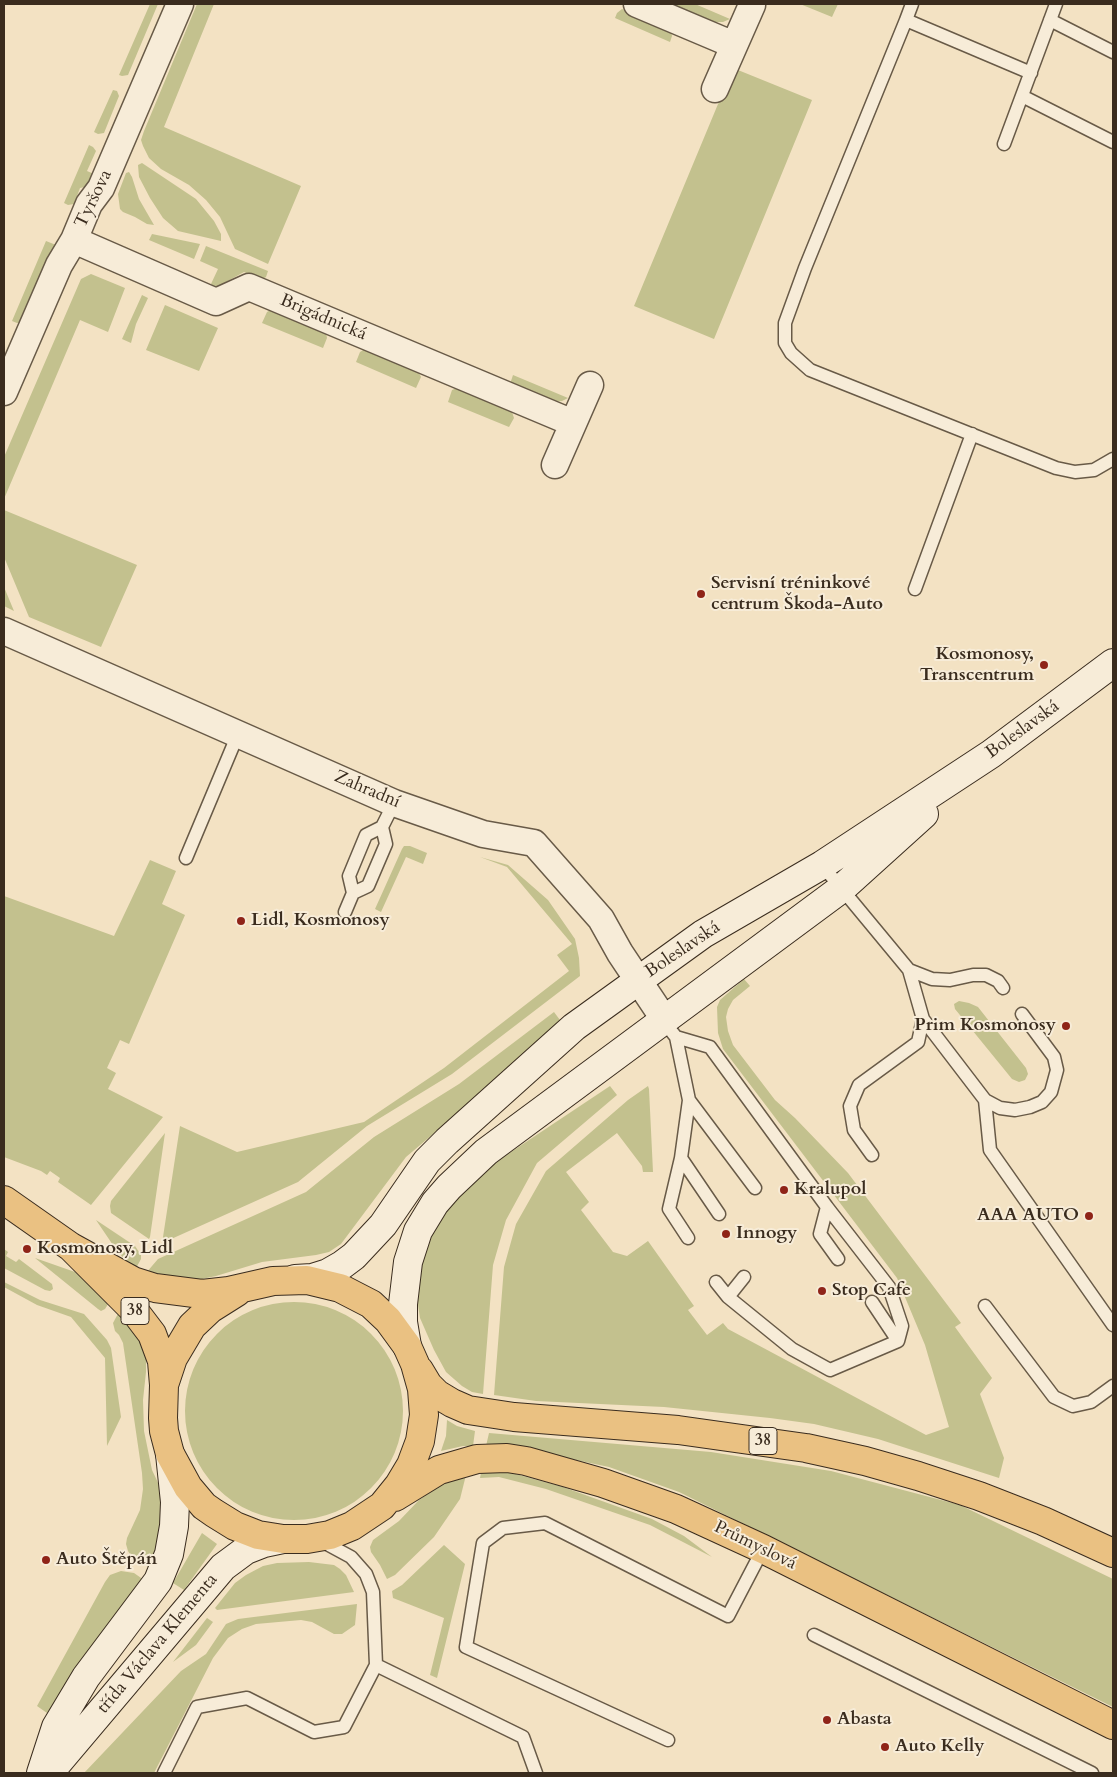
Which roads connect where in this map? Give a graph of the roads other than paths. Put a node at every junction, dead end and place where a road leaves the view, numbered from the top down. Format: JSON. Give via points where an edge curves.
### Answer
{"nodes":[{"id":1,"x":180,"y":4,"type":"edge"},
{"id":2,"x":637,"y":4,"type":"edge"},
{"id":3,"x":912,"y":4,"type":"edge"},
{"id":4,"x":1056,"y":4,"type":"edge"},
{"id":5,"x":752,"y":5,"type":"dead end"},
{"id":6,"x":906,"y":20,"type":"junction"},
{"id":7,"x":1050,"y":20,"type":"junction"},
{"id":8,"x":734,"y":44,"type":"junction"},
{"id":9,"x":1113,"y":52,"type":"edge"},
{"id":10,"x":1031,"y":73,"type":"junction"},
{"id":11,"x":716,"y":88,"type":"dead end"},
{"id":12,"x":1022,"y":96,"type":"junction"},
{"id":13,"x":1113,"y":142,"type":"edge"},
{"id":14,"x":1004,"y":144,"type":"dead end"},
{"id":15,"x":74,"y":240,"type":"junction"},
{"id":16,"x":590,"y":385,"type":"dead end"},
{"id":17,"x":4,"y":392,"type":"edge"},
{"id":18,"x":573,"y":423,"type":"junction"},
{"id":19,"x":972,"y":434,"type":"junction"},
{"id":20,"x":1113,"y":459,"type":"edge"},
{"id":21,"x":555,"y":465,"type":"dead end"},
{"id":22,"x":915,"y":589,"type":"dead end"},
{"id":23,"x":4,"y":631,"type":"edge"},
{"id":24,"x":1113,"y":663,"type":"edge"},
{"id":25,"x":238,"y":734,"type":"junction"},
{"id":26,"x":991,"y":754,"type":"junction"},
{"id":27,"x":394,"y":803,"type":"junction"},
{"id":28,"x":382,"y":827,"type":"junction"},
{"id":29,"x":186,"y":858,"type":"dead end"},
{"id":30,"x":822,"y":864,"type":"junction"},
{"id":31,"x":841,"y":889,"type":"junction"},
{"id":32,"x":353,"y":893,"type":"junction"},
{"id":33,"x":345,"y":912,"type":"dead end"},
{"id":34,"x":909,"y":970,"type":"junction"},
{"id":35,"x":638,"y":980,"type":"junction"},
{"id":36,"x":1003,"y":988,"type":"dead end"},
{"id":37,"x":1022,"y":1014,"type":"dead end"},
{"id":38,"x":923,"y":1019,"type":"junction"},
{"id":39,"x":670,"y":1028,"type":"junction"},
{"id":40,"x":689,"y":1100,"type":"junction"},
{"id":41,"x":985,"y":1100,"type":"junction"},
{"id":42,"x":872,"y":1155,"type":"dead end"},
{"id":43,"x":681,"y":1158,"type":"junction"},
{"id":44,"x":755,"y":1188,"type":"dead end"},
{"id":45,"x":4,"y":1200,"type":"edge"},
{"id":46,"x":827,"y":1207,"type":"junction"},
{"id":47,"x":720,"y":1214,"type":"dead end"},
{"id":48,"x":688,"y":1238,"type":"dead end"},
{"id":49,"x":71,"y":1247,"type":"junction"},
{"id":50,"x":838,"y":1259,"type":"dead end"},
{"id":51,"x":744,"y":1277,"type":"dead end"},
{"id":52,"x":295,"y":1279,"type":"junction"},
{"id":53,"x":716,"y":1282,"type":"dead end"},
{"id":54,"x":252,"y":1285,"type":"junction"},
{"id":55,"x":728,"y":1297,"type":"junction"},
{"id":56,"x":872,"y":1302,"type":"dead end"},
{"id":57,"x":985,"y":1306,"type":"dead end"},
{"id":58,"x":1113,"y":1325,"type":"edge"},
{"id":59,"x":898,"y":1340,"type":"junction"},
{"id":60,"x":411,"y":1355,"type":"junction"},
{"id":61,"x":1113,"y":1386,"type":"edge"},
{"id":62,"x":163,"y":1394,"type":"junction"},
{"id":63,"x":170,"y":1454,"type":"junction"},
{"id":64,"x":382,"y":1506,"type":"junction"},
{"id":65,"x":295,"y":1539,"type":"junction"},
{"id":66,"x":763,"y":1549,"type":"junction"},
{"id":67,"x":1113,"y":1553,"type":"edge"},
{"id":68,"x":814,"y":1635,"type":"dead end"},
{"id":69,"x":376,"y":1665,"type":"junction"},
{"id":70,"x":1113,"y":1725,"type":"edge"},
{"id":71,"x":668,"y":1740,"type":"dead end"},
{"id":72,"x":41,"y":1773,"type":"edge"},
{"id":73,"x":49,"y":1773,"type":"edge"},
{"id":74,"x":164,"y":1773,"type":"edge"},
{"id":75,"x":536,"y":1773,"type":"edge"},
{"id":76,"x":1092,"y":1773,"type":"edge"}],
"edges":[{"from":1,"to":15,"type":"street","name":"Tyršova","via":[[101,188],[89,204]]},
{"from":2,"to":8,"type":"street"},
{"from":3,"to":6,"type":"lane"},
{"from":4,"to":7,"type":"lane"},
{"from":5,"to":8,"type":"street"},
{"from":6,"to":10,"type":"lane"},
{"from":6,"to":19,"type":"lane","via":[[805,268],[785,323],[785,342],[810,370]]},
{"from":7,"to":9,"type":"lane"},
{"from":7,"to":10,"type":"lane"},
{"from":8,"to":11,"type":"street"},
{"from":10,"to":12,"type":"lane"},
{"from":12,"to":13,"type":"lane"},
{"from":12,"to":14,"type":"lane"},
{"from":15,"to":17,"type":"street","name":"Tyršova","via":[[59,265]]},
{"from":15,"to":18,"type":"street","name":"Brigádnická","via":[[216,302],[250,287]]},
{"from":16,"to":18,"type":"street"},
{"from":18,"to":21,"type":"street"},
{"from":19,"to":20,"type":"lane","via":[[1056,468],[1075,472],[1094,470]]},
{"from":19,"to":22,"type":"lane"},
{"from":23,"to":25,"type":"street","name":"Zahradní"},
{"from":24,"to":26,"type":"street","name":"Boleslavská"},
{"from":25,"to":27,"type":"street","name":"Zahradní"},
{"from":25,"to":29,"type":"lane"},
{"from":26,"to":30,"type":"street","name":"Boleslavská"},
{"from":26,"to":31,"type":"street"},
{"from":27,"to":28,"type":"lane"},
{"from":27,"to":35,"type":"street","name":"Zahradní","via":[[483,834],[534,843],[600,919]]},
{"from":28,"to":32,"type":"lane","via":[[386,844],[368,886]]},
{"from":28,"to":32,"type":"lane","via":[[366,835],[349,876]]},
{"from":30,"to":31,"type":"lane"},
{"from":30,"to":35,"type":"street","name":"Boleslavská","via":[[703,934]]},
{"from":31,"to":34,"type":"lane"},
{"from":31,"to":39,"type":"street"},
{"from":32,"to":33,"type":"lane"},
{"from":34,"to":36,"type":"lane","via":[[932,979],[986,975],[998,981]]},
{"from":34,"to":38,"type":"lane"},
{"from":35,"to":39,"type":"street","name":"Zahradní"},
{"from":35,"to":52,"type":"street","name":"Boleslavská","via":[[574,1027],[447,1141],[428,1161],[383,1225],[354,1256],[328,1273]]},
{"from":37,"to":41,"type":"lane","via":[[1054,1057],[1057,1070],[1051,1092],[1042,1102],[1015,1110],[1000,1108]]},
{"from":38,"to":41,"type":"lane"},
{"from":38,"to":42,"type":"lane","via":[[918,1042],[859,1085],[850,1106],[854,1130]]},
{"from":39,"to":40,"type":"lane"},
{"from":39,"to":46,"type":"lane","via":[[710,1047]]},
{"from":39,"to":60,"type":"street","via":[[486,1152],[435,1203],[418,1231],[408,1262],[403,1322]]},
{"from":40,"to":43,"type":"lane"},
{"from":40,"to":44,"type":"lane"},
{"from":41,"to":58,"type":"lane","via":[[990,1150]]},
{"from":43,"to":47,"type":"lane"},
{"from":43,"to":48,"type":"lane","via":[[669,1209]]},
{"from":45,"to":49,"type":"main road","number":"38"},
{"from":46,"to":50,"type":"lane","via":[[820,1234]]},
{"from":46,"to":59,"type":"lane","via":[[889,1287],[902,1326]]},
{"from":49,"to":54,"type":"main road","via":[[133,1281],[155,1288],[202,1294]]},
{"from":49,"to":62,"type":"main road","number":"38","via":[[133,1309],[152,1334],[162,1361]]},
{"from":51,"to":55,"type":"lane"},
{"from":52,"to":54,"type":"main road","number":"38"},
{"from":52,"to":60,"type":"main road","number":"38","via":[[329,1284],[361,1298],[388,1320]]},
{"from":53,"to":55,"type":"lane"},
{"from":54,"to":62,"type":"main road","number":"38","via":[[220,1301],[192,1326],[173,1358]]},
{"from":55,"to":59,"type":"lane","via":[[792,1349],[830,1370]]},
{"from":56,"to":59,"type":"lane"},
{"from":57,"to":61,"type":"lane","via":[[1054,1397],[1073,1406],[1090,1402]]},
{"from":60,"to":64,"type":"main road","number":"38","via":[[424,1402],[420,1441],[405,1477]]},
{"from":60,"to":67,"type":"main road","number":"38","via":[[437,1394],[468,1410],[514,1417],[678,1430],[815,1450],[865,1461],[970,1493]]},
{"from":62,"to":63,"type":"main road","number":"38","via":[[164,1430]]},
{"from":63,"to":65,"type":"main road","number":"38","via":[[188,1487],[204,1506],[224,1520],[270,1538]]},
{"from":63,"to":72,"type":"street","name":"třída Václava Klementa","via":[[174,1526],[158,1581],[86,1677],[56,1727]]},
{"from":64,"to":65,"type":"main road","number":"38","via":[[352,1526],[330,1534]]},
{"from":64,"to":66,"type":"main road","name":"Průmyslová","number":"38","via":[[448,1467],[477,1459],[507,1458],[542,1464],[612,1486],[676,1509]]},
{"from":65,"to":69,"type":"lane","via":[[327,1544],[340,1550],[366,1574],[373,1592]]},
{"from":65,"to":73,"type":"street","name":"třída Václava Klementa","via":[[264,1543],[233,1557]]},
{"from":66,"to":70,"type":"main road","name":"Průmyslová","number":"38"},
{"from":66,"to":71,"type":"lane","via":[[728,1616],[545,1523],[503,1528],[483,1543],[466,1647]]},
{"from":68,"to":76,"type":"lane"},
{"from":69,"to":74,"type":"lane","via":[[344,1727],[314,1732],[247,1698],[197,1707]]},
{"from":69,"to":75,"type":"lane","via":[[523,1737]]}]}
